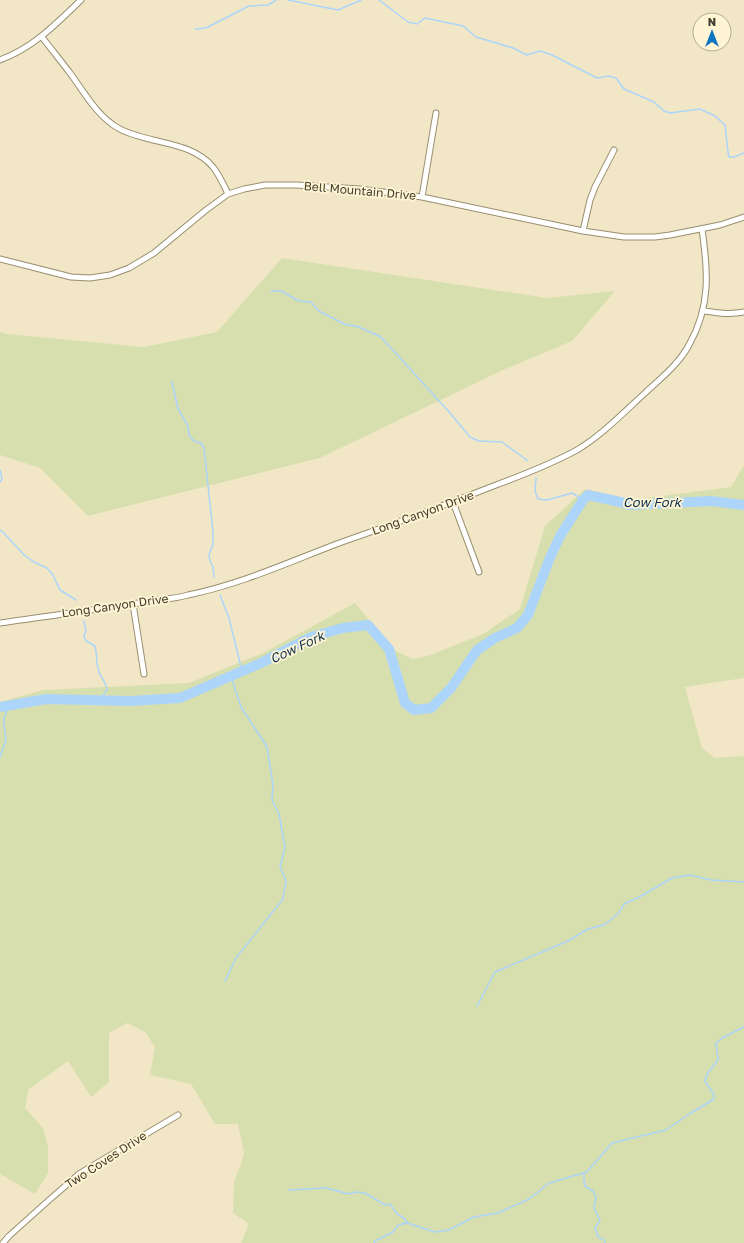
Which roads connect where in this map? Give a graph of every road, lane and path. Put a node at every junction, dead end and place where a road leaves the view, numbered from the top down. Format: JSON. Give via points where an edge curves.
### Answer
{"nodes":[{"id":1,"x":81,"y":0,"type":"edge"},
{"id":2,"x":42,"y":37,"type":"junction"},
{"id":3,"x":0,"y":60,"type":"edge"},
{"id":4,"x":436,"y":113,"type":"dead end"},
{"id":5,"x":614,"y":150,"type":"dead end"},
{"id":6,"x":228,"y":194,"type":"junction"},
{"id":7,"x":422,"y":197,"type":"junction"},
{"id":8,"x":744,"y":217,"type":"edge"},
{"id":9,"x":702,"y":229,"type":"junction"},
{"id":10,"x":583,"y":231,"type":"junction"},
{"id":11,"x":0,"y":259,"type":"edge"},
{"id":12,"x":704,"y":311,"type":"junction"},
{"id":13,"x":744,"y":312,"type":"edge"},
{"id":14,"x":453,"y":502,"type":"junction"},
{"id":15,"x":479,"y":572,"type":"dead end"},
{"id":16,"x":133,"y":604,"type":"junction"},
{"id":17,"x":0,"y":623,"type":"edge"},
{"id":18,"x":144,"y":674,"type":"dead end"},
{"id":19,"x":178,"y":1115,"type":"dead end"},
{"id":20,"x":3,"y":1243,"type":"edge"}],
"edges":[{"from":1,"to":2,"type":"street"},
{"from":2,"to":3,"type":"street"},
{"from":2,"to":6,"type":"street","via":[[104,117],[118,128],[191,151],[212,166]]},
{"from":4,"to":7,"type":"street"},
{"from":5,"to":10,"type":"street","via":[[593,193]]},
{"from":6,"to":7,"type":"street","name":"Bell Mountain Drive","via":[[265,185],[296,185],[360,189]]},
{"from":6,"to":11,"type":"street","name":"Bell Mountain Drive","via":[[154,253],[129,268],[110,275],[71,277]]},
{"from":7,"to":10,"type":"street","name":"Bell Mountain Drive"},
{"from":8,"to":9,"type":"street","name":"Bell Mountain Drive"},
{"from":9,"to":10,"type":"street","name":"Bell Mountain Drive","via":[[641,238]]},
{"from":9,"to":12,"type":"street","name":"Long Canyon Drive","via":[[707,292]]},
{"from":12,"to":13,"type":"street","via":[[726,314]]},
{"from":12,"to":14,"type":"street","name":"Long Canyon Drive","via":[[689,346],[678,360],[598,434],[578,449],[553,462]]},
{"from":14,"to":15,"type":"street"},
{"from":14,"to":16,"type":"street","name":"Long Canyon Drive","via":[[232,584],[188,596]]},
{"from":16,"to":17,"type":"street","name":"Long Canyon Drive"},
{"from":16,"to":18,"type":"street"},
{"from":19,"to":20,"type":"street","name":"Two Coves Drive","via":[[79,1174]]}]}
